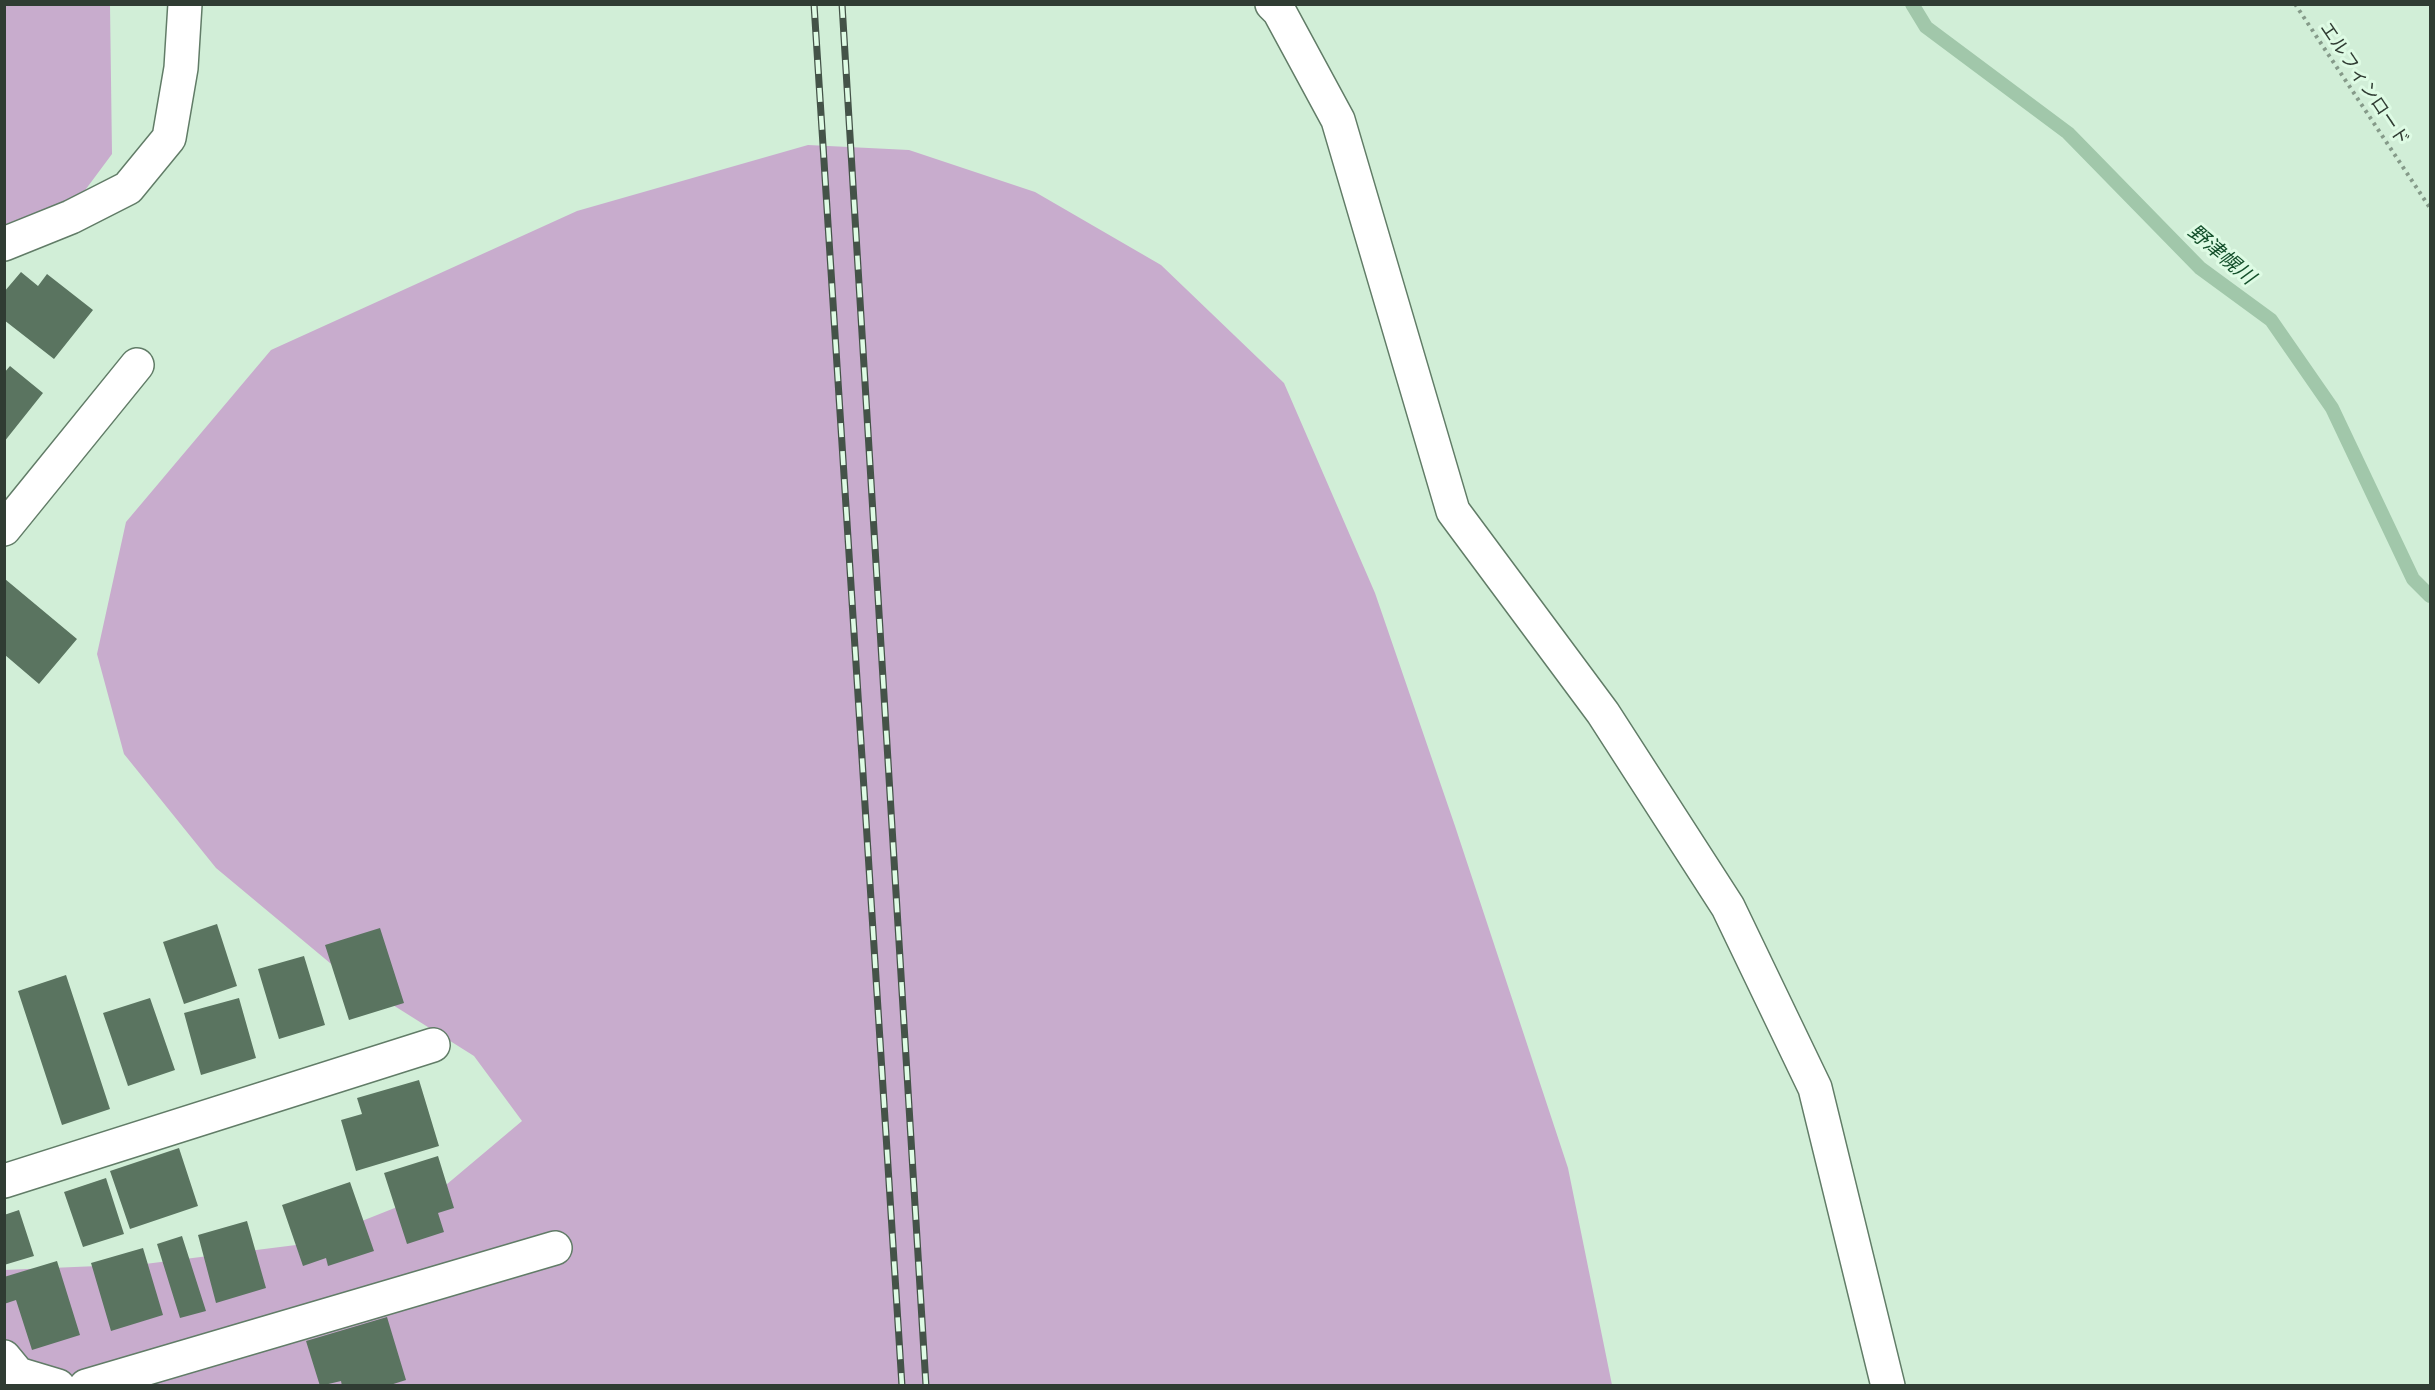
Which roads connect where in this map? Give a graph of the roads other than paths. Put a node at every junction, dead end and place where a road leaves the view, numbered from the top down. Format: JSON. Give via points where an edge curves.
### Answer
{"nodes":[{"id":1,"x":185,"y":4,"type":"edge"},
{"id":2,"x":1272,"y":4,"type":"edge"},
{"id":3,"x":4,"y":244,"type":"edge"},
{"id":4,"x":137,"y":365,"type":"dead end"},
{"id":5,"x":4,"y":529,"type":"edge"},
{"id":6,"x":433,"y":1045,"type":"dead end"},
{"id":7,"x":4,"y":1181,"type":"edge"},
{"id":8,"x":555,"y":1248,"type":"dead end"},
{"id":9,"x":4,"y":1357,"type":"edge"},
{"id":10,"x":58,"y":1386,"type":"edge"},
{"id":11,"x":86,"y":1386,"type":"edge"},
{"id":12,"x":1888,"y":1386,"type":"edge"}],
"edges":[{"from":1,"to":3,"type":"street","via":[[181,68],[169,138],[128,188],[72,217]]},
{"from":2,"to":12,"type":"street","via":[[1338,120],[1453,511],[1603,713],[1728,907],[1815,1088]]},
{"from":4,"to":5,"type":"street"},
{"from":6,"to":7,"type":"street"},
{"from":8,"to":11,"type":"street"},
{"from":9,"to":10,"type":"street","via":[[18,1374]]}]}
